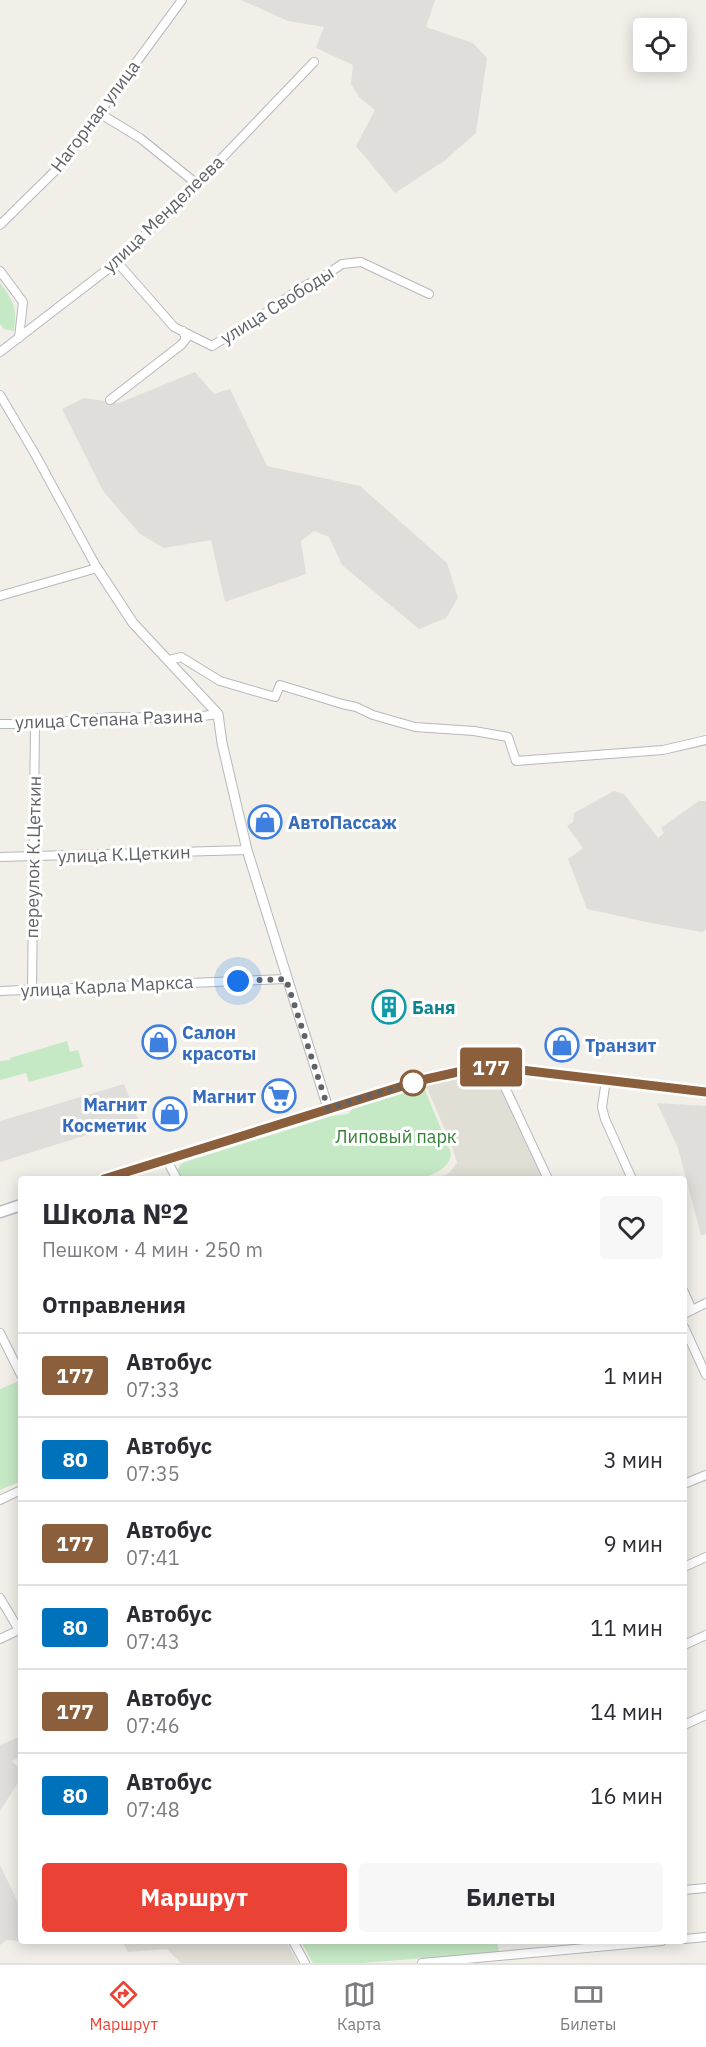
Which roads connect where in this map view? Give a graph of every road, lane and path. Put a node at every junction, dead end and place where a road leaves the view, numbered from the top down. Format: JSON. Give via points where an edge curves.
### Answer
{"nodes":[{"id":1,"x":182,"y":0,"type":"edge"},
{"id":2,"x":314,"y":62,"type":"dead end"},
{"id":3,"x":99,"y":113,"type":"junction"},
{"id":4,"x":197,"y":184,"type":"junction"},
{"id":5,"x":0,"y":225,"type":"edge"},
{"id":6,"x":117,"y":262,"type":"junction"},
{"id":7,"x":0,"y":271,"type":"edge"},
{"id":8,"x":429,"y":294,"type":"dead end"},
{"id":9,"x":183,"y":331,"type":"junction"},
{"id":10,"x":19,"y":338,"type":"junction"},
{"id":11,"x":0,"y":352,"type":"edge"},
{"id":12,"x":0,"y":395,"type":"edge"},
{"id":13,"x":110,"y":400,"type":"dead end"},
{"id":14,"x":97,"y":568,"type":"junction"},
{"id":15,"x":0,"y":596,"type":"edge"},
{"id":16,"x":169,"y":660,"type":"junction"},
{"id":17,"x":218,"y":714,"type":"junction"},
{"id":18,"x":0,"y":724,"type":"edge"},
{"id":19,"x":36,"y":724,"type":"junction"},
{"id":20,"x":706,"y":740,"type":"edge"},
{"id":21,"x":247,"y":850,"type":"junction"},
{"id":22,"x":0,"y":857,"type":"edge"},
{"id":23,"x":33,"y":857,"type":"junction"},
{"id":24,"x":286,"y":979,"type":"junction"},
{"id":25,"x":32,"y":990,"type":"junction"},
{"id":26,"x":0,"y":991,"type":"edge"},
{"id":27,"x":496,"y":1068,"type":"junction"},
{"id":28,"x":606,"y":1080,"type":"junction"},
{"id":29,"x":706,"y":1092,"type":"edge"},
{"id":30,"x":328,"y":1108,"type":"junction"},
{"id":31,"x":166,"y":1159,"type":"junction"},
{"id":32,"x":113,"y":1176,"type":"edge"},
{"id":33,"x":175,"y":1176,"type":"edge"},
{"id":34,"x":548,"y":1176,"type":"edge"},
{"id":35,"x":631,"y":1176,"type":"edge"},
{"id":36,"x":18,"y":1206,"type":"edge"},
{"id":37,"x":0,"y":1212,"type":"edge"},
{"id":38,"x":706,"y":1303,"type":"edge"},
{"id":39,"x":688,"y":1312,"type":"edge"},
{"id":40,"x":0,"y":1333,"type":"edge"},
{"id":41,"x":687,"y":1334,"type":"edge"},
{"id":42,"x":18,"y":1369,"type":"edge"},
{"id":43,"x":706,"y":1375,"type":"edge"},
{"id":44,"x":706,"y":1474,"type":"edge"},
{"id":45,"x":687,"y":1483,"type":"edge"},
{"id":46,"x":18,"y":1491,"type":"edge"},
{"id":47,"x":0,"y":1500,"type":"edge"},
{"id":48,"x":706,"y":1557,"type":"edge"},
{"id":49,"x":687,"y":1566,"type":"edge"},
{"id":50,"x":1,"y":1602,"type":"edge"},
{"id":51,"x":18,"y":1626,"type":"edge"},
{"id":52,"x":18,"y":1630,"type":"edge"},
{"id":53,"x":706,"y":1635,"type":"edge"},
{"id":54,"x":0,"y":1639,"type":"edge"},
{"id":55,"x":687,"y":1644,"type":"edge"},
{"id":56,"x":706,"y":1715,"type":"edge"},
{"id":57,"x":687,"y":1724,"type":"edge"},
{"id":58,"x":706,"y":1888,"type":"edge"},
{"id":59,"x":687,"y":1890,"type":"edge"},
{"id":60,"x":706,"y":1937,"type":"edge"},
{"id":61,"x":687,"y":1939,"type":"edge"},
{"id":62,"x":295,"y":1944,"type":"edge"},
{"id":63,"x":629,"y":1944,"type":"edge"},
{"id":64,"x":305,"y":1963,"type":"edge"},
{"id":65,"x":422,"y":1963,"type":"edge"}],
"edges":[{"from":1,"to":3,"type":"street","name":"Нагорная улица"},
{"from":2,"to":4,"type":"street","name":"улица Менделеева"},
{"from":3,"to":4,"type":"street","via":[[140,138]]},
{"from":3,"to":5,"type":"street","name":"Нагорная улица","via":[[61,165]]},
{"from":4,"to":6,"type":"street","name":"улица Менделеева"},
{"from":6,"to":9,"type":"street","name":"улица Свободы","via":[[174,327]]},
{"from":6,"to":10,"type":"street","name":"улица Менделеева"},
{"from":7,"to":10,"type":"street","via":[[23,302]]},
{"from":8,"to":9,"type":"street","name":"улица Свободы","via":[[361,262],[342,264],[212,346]]},
{"from":9,"to":13,"type":"street","via":[[186,339],[181,345]]},
{"from":10,"to":11,"type":"street","name":"улица Менделеева"},
{"from":12,"to":14,"type":"street"},
{"from":14,"to":15,"type":"street"},
{"from":14,"to":16,"type":"street","via":[[133,623]]},
{"from":16,"to":17,"type":"street"},
{"from":16,"to":20,"type":"street","via":[[181,657],[220,681],[275,698],[280,685],[415,727],[508,737],[516,761],[663,750]]},
{"from":17,"to":19,"type":"street","name":"улица Степана Разина"},
{"from":17,"to":21,"type":"street"},
{"from":18,"to":19,"type":"street","name":"улица Степана Разина"},
{"from":19,"to":23,"type":"street","name":"переулок К.Цеткин"},
{"from":21,"to":23,"type":"street","name":"улица К.Цеткин"},
{"from":21,"to":24,"type":"street"},
{"from":22,"to":23,"type":"street","name":"улица К.Цеткин"},
{"from":23,"to":25,"type":"street","name":"переулок К.Цеткин"},
{"from":24,"to":25,"type":"street","name":"улица Карла Маркса"},
{"from":24,"to":30,"type":"street"},
{"from":25,"to":26,"type":"street","name":"улица Карла Маркса"},
{"from":27,"to":28,"type":"main road"},
{"from":27,"to":30,"type":"main road","via":[[460,1070]]},
{"from":27,"to":34,"type":"street"},
{"from":28,"to":29,"type":"main road"},
{"from":28,"to":35,"type":"street","via":[[603,1113]]},
{"from":30,"to":31,"type":"main road"},
{"from":31,"to":32,"type":"main road"},
{"from":31,"to":33,"type":"street"},
{"from":36,"to":37,"type":"main road"},
{"from":38,"to":39,"type":"street"},
{"from":40,"to":42,"type":"street"},
{"from":41,"to":43,"type":"street"},
{"from":44,"to":45,"type":"street"},
{"from":46,"to":47,"type":"street"},
{"from":48,"to":49,"type":"street"},
{"from":50,"to":51,"type":"street"},
{"from":52,"to":54,"type":"street"},
{"from":53,"to":55,"type":"street"},
{"from":56,"to":57,"type":"street"},
{"from":58,"to":59,"type":"street"},
{"from":60,"to":61,"type":"street"},
{"from":62,"to":64,"type":"street"},
{"from":63,"to":65,"type":"street"}]}
